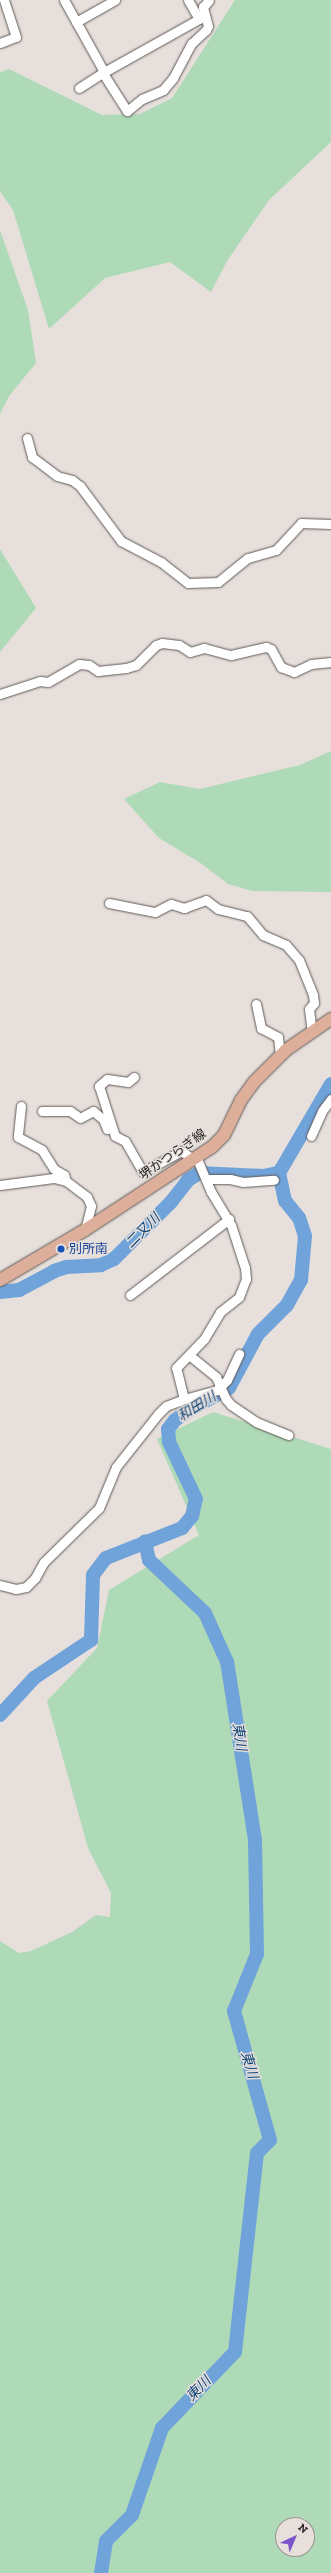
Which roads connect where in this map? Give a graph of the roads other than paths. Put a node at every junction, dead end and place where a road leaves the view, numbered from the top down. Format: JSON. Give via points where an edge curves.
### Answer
{"nodes":[{"id":1,"x":4,"y":0,"type":"edge"},
{"id":2,"x":64,"y":0,"type":"edge"},
{"id":3,"x":115,"y":0,"type":"edge"},
{"id":4,"x":188,"y":0,"type":"edge"},
{"id":5,"x":209,"y":0,"type":"edge"},
{"id":6,"x":76,"y":22,"type":"junction"},
{"id":7,"x":0,"y":42,"type":"edge"},
{"id":8,"x":104,"y":72,"type":"junction"},
{"id":9,"x":79,"y":88,"type":"dead end"},
{"id":10,"x":27,"y":438,"type":"dead end"},
{"id":11,"x":331,"y":524,"type":"edge"},
{"id":12,"x":331,"y":662,"type":"edge"},
{"id":13,"x":0,"y":694,"type":"edge"},
{"id":14,"x":109,"y":903,"type":"dead end"},
{"id":15,"x":256,"y":1004,"type":"dead end"},
{"id":16,"x":331,"y":1020,"type":"edge"},
{"id":17,"x":312,"y":1032,"type":"junction"},
{"id":18,"x":280,"y":1056,"type":"junction"},
{"id":19,"x":134,"y":1077,"type":"dead end"},
{"id":20,"x":331,"y":1099,"type":"edge"},
{"id":21,"x":22,"y":1106,"type":"dead end"},
{"id":22,"x":42,"y":1111,"type":"dead end"},
{"id":23,"x":114,"y":1136,"type":"junction"},
{"id":24,"x":311,"y":1136,"type":"dead end"},
{"id":25,"x":196,"y":1159,"type":"junction"},
{"id":26,"x":206,"y":1179,"type":"junction"},
{"id":27,"x":66,"y":1180,"type":"junction"},
{"id":28,"x":274,"y":1180,"type":"dead end"},
{"id":29,"x":0,"y":1185,"type":"edge"},
{"id":30,"x":229,"y":1219,"type":"junction"},
{"id":31,"x":85,"y":1230,"type":"junction"},
{"id":32,"x":0,"y":1280,"type":"edge"},
{"id":33,"x":130,"y":1295,"type":"dead end"},
{"id":34,"x":239,"y":1354,"type":"dead end"},
{"id":35,"x":189,"y":1355,"type":"junction"},
{"id":36,"x":221,"y":1387,"type":"junction"},
{"id":37,"x":184,"y":1399,"type":"junction"},
{"id":38,"x":288,"y":1435,"type":"dead end"},
{"id":39,"x":0,"y":1585,"type":"edge"}],
"edges":[{"from":1,"to":7,"type":"street","via":[[16,37]]},
{"from":2,"to":6,"type":"street"},
{"from":3,"to":6,"type":"street"},
{"from":4,"to":8,"type":"street","via":[[199,19]]},
{"from":5,"to":8,"type":"street","via":[[203,6],[208,26],[206,30],[192,43],[173,78],[163,90],[142,99],[127,111]]},
{"from":6,"to":8,"type":"street"},
{"from":8,"to":9,"type":"street"},
{"from":10,"to":11,"type":"street","via":[[32,457],[56,476],[72,480],[80,486],[121,541],[161,562],[188,584],[218,582],[248,558],[276,550],[301,523]]},
{"from":12,"to":13,"type":"street","via":[[311,664],[294,672],[281,667],[271,649],[266,647],[231,655],[204,648],[193,653],[179,645],[162,643],[156,645],[136,664],[126,668],[98,671],[89,665],[79,664],[48,682],[40,681]]},
{"from":14,"to":17,"type":"street","via":[[155,912],[170,904],[184,908],[206,900],[218,910],[246,916],[263,935],[286,945],[298,960],[313,994],[314,1003],[310,1010]]},
{"from":15,"to":18,"type":"street","via":[[261,1028],[278,1037]]},
{"from":16,"to":17,"type":"main road","name":"堺かつらぎ線"},
{"from":17,"to":18,"type":"main road","name":"堺かつらぎ線"},
{"from":18,"to":25,"type":"main road","name":"堺かつらぎ線","via":[[254,1082],[241,1100],[224,1135]]},
{"from":19,"to":23,"type":"street","via":[[128,1082],[107,1079],[99,1086]]},
{"from":20,"to":24,"type":"street","via":[[322,1111]]},
{"from":21,"to":27,"type":"street","via":[[18,1137],[42,1150],[54,1169],[64,1175]]},
{"from":22,"to":23,"type":"street","via":[[70,1111],[80,1118],[94,1111],[103,1119],[108,1133]]},
{"from":23,"to":25,"type":"street","via":[[125,1141],[143,1172],[181,1151]]},
{"from":25,"to":26,"type":"street"},
{"from":25,"to":31,"type":"main road","name":"堺かつらぎ線"},
{"from":26,"to":28,"type":"street","via":[[243,1182]]},
{"from":26,"to":30,"type":"street","via":[[211,1192]]},
{"from":27,"to":29,"type":"street","via":[[54,1178]]},
{"from":27,"to":31,"type":"street","via":[[87,1197],[91,1206]]},
{"from":30,"to":33,"type":"street"},
{"from":30,"to":35,"type":"street","via":[[245,1268],[243,1289],[239,1297],[220,1312],[204,1339]]},
{"from":31,"to":32,"type":"main road","name":"堺かつらぎ線"},
{"from":34,"to":36,"type":"street"},
{"from":35,"to":36,"type":"street","via":[[212,1373]]},
{"from":35,"to":37,"type":"street","via":[[176,1368]]},
{"from":36,"to":37,"type":"street"},
{"from":36,"to":38,"type":"street","via":[[231,1405],[256,1422]]},
{"from":37,"to":39,"type":"street","via":[[166,1406],[158,1414],[116,1467],[99,1508],[44,1562],[35,1578],[26,1587],[16,1590]]}]}
